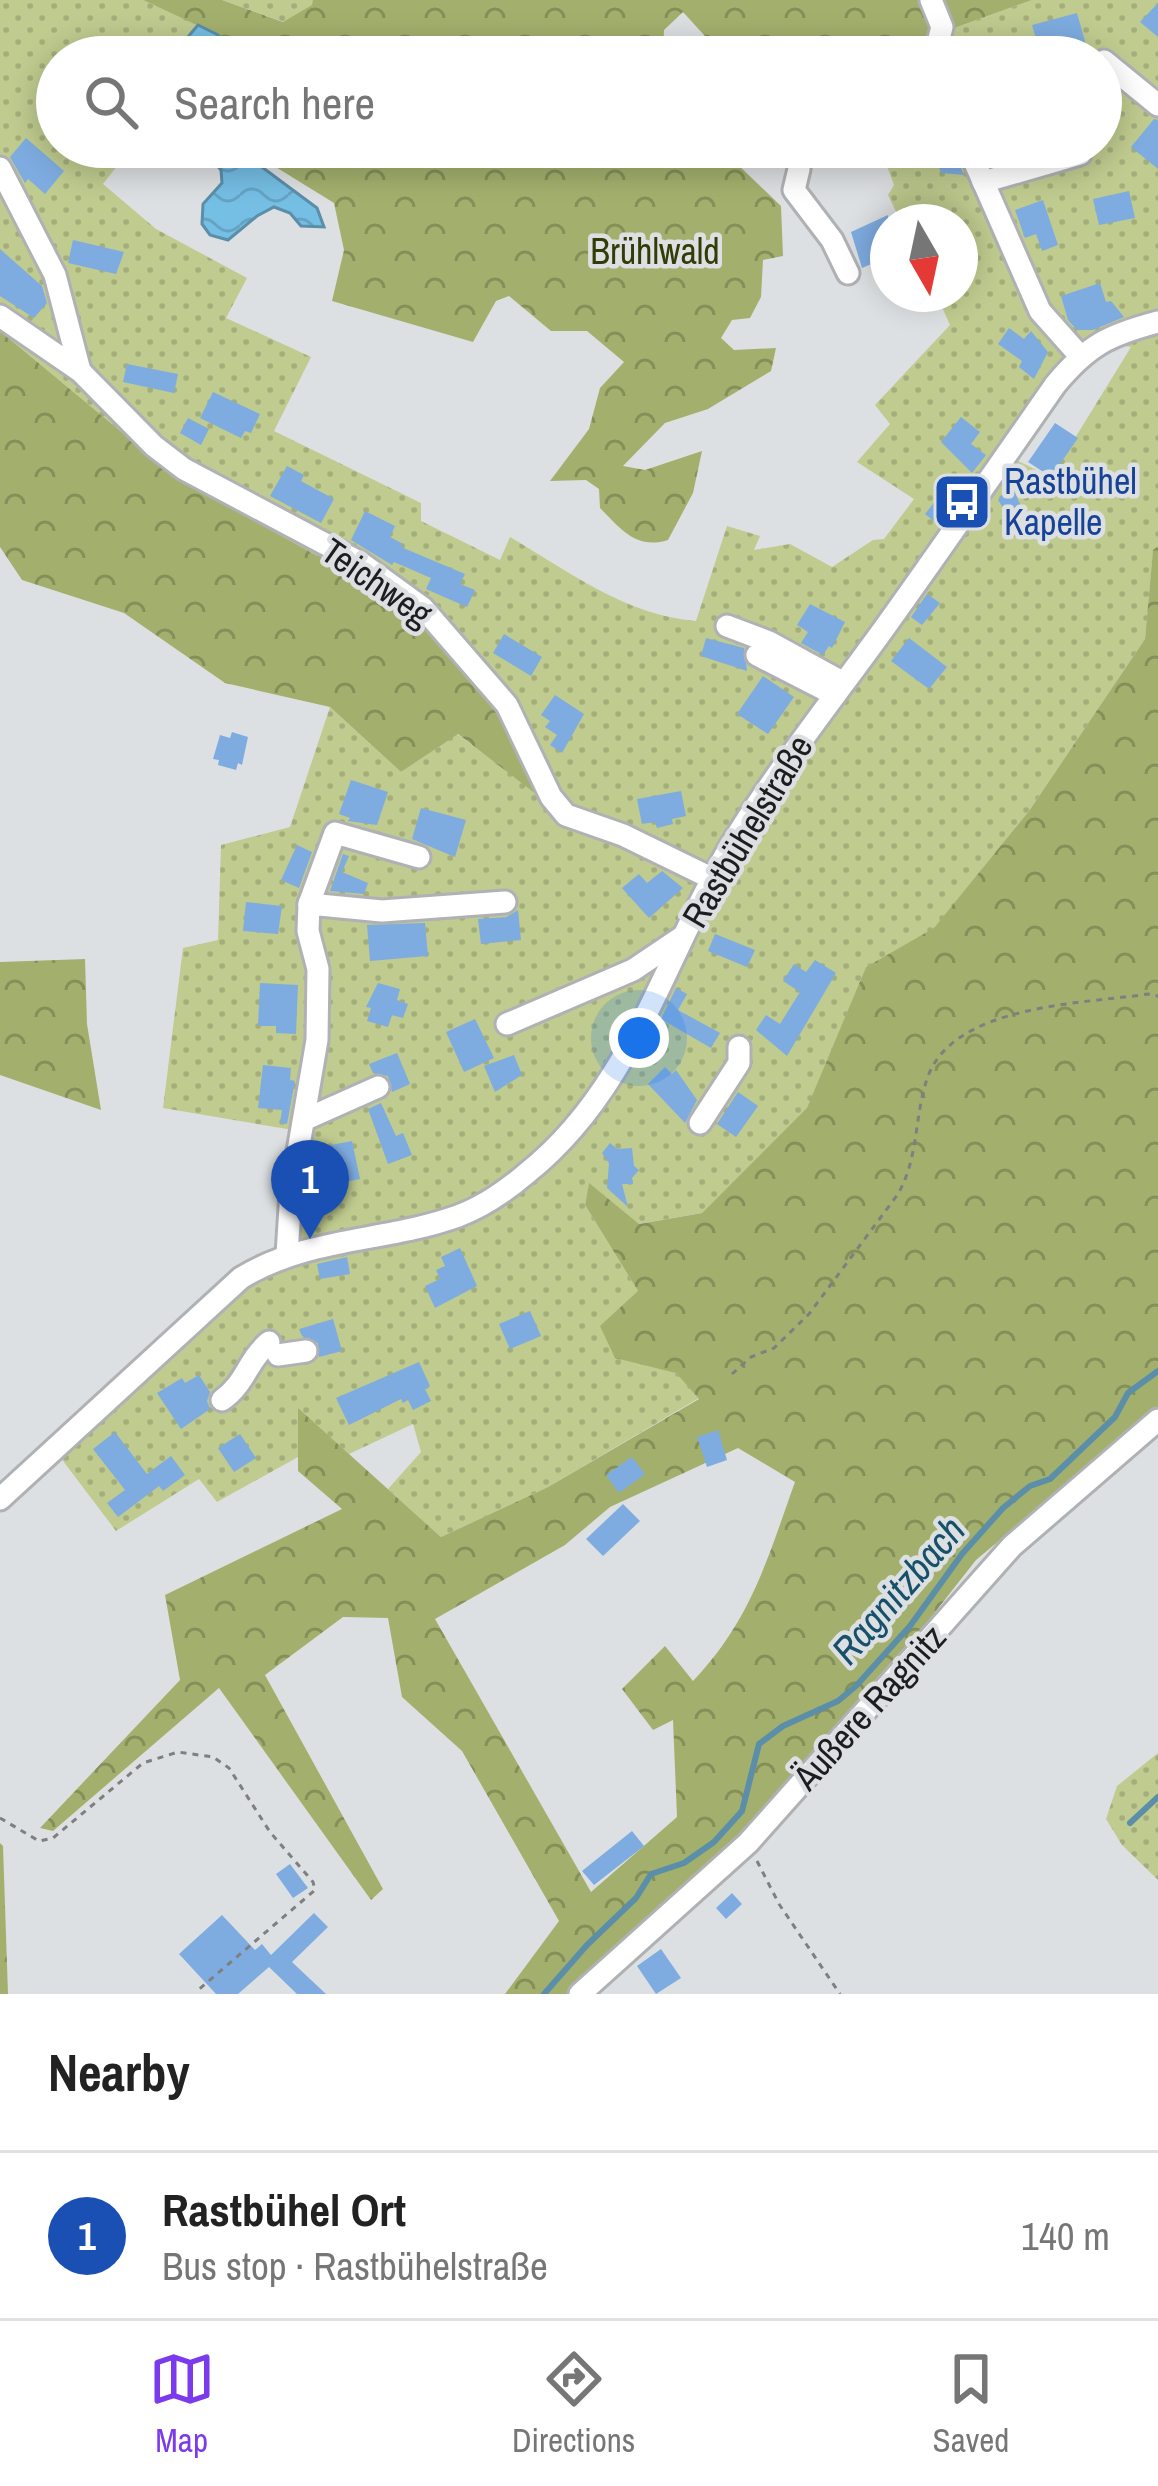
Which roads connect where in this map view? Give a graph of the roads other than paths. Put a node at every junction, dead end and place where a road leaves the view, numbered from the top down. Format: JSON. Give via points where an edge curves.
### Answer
{"nodes":[{"id":1,"x":931,"y":0,"type":"edge"},
{"id":2,"x":940,"y":36,"type":"edge"},
{"id":3,"x":1122,"y":71,"type":"edge"},
{"id":4,"x":1158,"y":106,"type":"edge"},
{"id":5,"x":0,"y":168,"type":"edge"},
{"id":6,"x":977,"y":168,"type":"edge"},
{"id":7,"x":1032,"y":168,"type":"edge"},
{"id":8,"x":799,"y":169,"type":"dead end"},
{"id":9,"x":983,"y":182,"type":"junction"},
{"id":10,"x":848,"y":273,"type":"dead end"},
{"id":11,"x":0,"y":316,"type":"edge"},
{"id":12,"x":1158,"y":322,"type":"edge"},
{"id":13,"x":1080,"y":356,"type":"junction"},
{"id":14,"x":80,"y":371,"type":"junction"},
{"id":15,"x":727,"y":626,"type":"dead end"},
{"id":16,"x":757,"y":655,"type":"dead end"},
{"id":17,"x":838,"y":688,"type":"junction"},
{"id":18,"x":419,"y":857,"type":"dead end"},
{"id":19,"x":712,"y":878,"type":"junction"},
{"id":20,"x":505,"y":902,"type":"dead end"},
{"id":21,"x":309,"y":904,"type":"junction"},
{"id":22,"x":682,"y":937,"type":"junction"},
{"id":23,"x":507,"y":1024,"type":"dead end"},
{"id":24,"x":739,"y":1047,"type":"dead end"},
{"id":25,"x":378,"y":1087,"type":"dead end"},
{"id":26,"x":306,"y":1119,"type":"junction"},
{"id":27,"x":700,"y":1123,"type":"dead end"},
{"id":28,"x":287,"y":1254,"type":"junction"},
{"id":29,"x":306,"y":1351,"type":"dead end"},
{"id":30,"x":222,"y":1400,"type":"dead end"},
{"id":31,"x":1158,"y":1420,"type":"edge"},
{"id":32,"x":0,"y":1499,"type":"edge"},
{"id":33,"x":580,"y":1994,"type":"edge"}],
"edges":[{"from":1,"to":2,"type":"street"},
{"from":3,"to":4,"type":"street"},
{"from":5,"to":14,"type":"street","via":[[55,275]]},
{"from":6,"to":9,"type":"street"},
{"from":7,"to":9,"type":"street"},
{"from":8,"to":10,"type":"street","via":[[794,190]]},
{"from":9,"to":13,"type":"street","via":[[1026,281]]},
{"from":11,"to":14,"type":"street","name":"Teichweg"},
{"from":12,"to":13,"type":"street","name":"Rastbühelstraße"},
{"from":13,"to":17,"type":"street","name":"Rastbühelstraße"},
{"from":14,"to":19,"type":"street","name":"Teichweg","via":[[184,470],[361,563],[423,608],[508,705],[566,815]]},
{"from":15,"to":17,"type":"street","via":[[769,642]]},
{"from":16,"to":17,"type":"street"},
{"from":17,"to":19,"type":"street","name":"Rastbühelstraße"},
{"from":18,"to":21,"type":"street","via":[[335,833]]},
{"from":19,"to":22,"type":"street","name":"Rastbühelstraße"},
{"from":20,"to":21,"type":"street","via":[[382,910]]},
{"from":21,"to":26,"type":"street","via":[[318,969]]},
{"from":22,"to":23,"type":"street","via":[[633,970]]},
{"from":22,"to":28,"type":"street","name":"Rastbühelstraße","via":[[602,1096],[528,1173],[458,1216]]},
{"from":24,"to":27,"type":"street","via":[[739,1063]]},
{"from":25,"to":26,"type":"street"},
{"from":26,"to":28,"type":"street"},
{"from":28,"to":32,"type":"street","name":"Rastbühelstraße","via":[[241,1277]]},
{"from":29,"to":30,"type":"street","via":[[273,1348],[253,1359],[239,1388]]},
{"from":31,"to":33,"type":"street","name":"Äußere Ragnitz","via":[[1012,1546],[748,1843]]}]}
